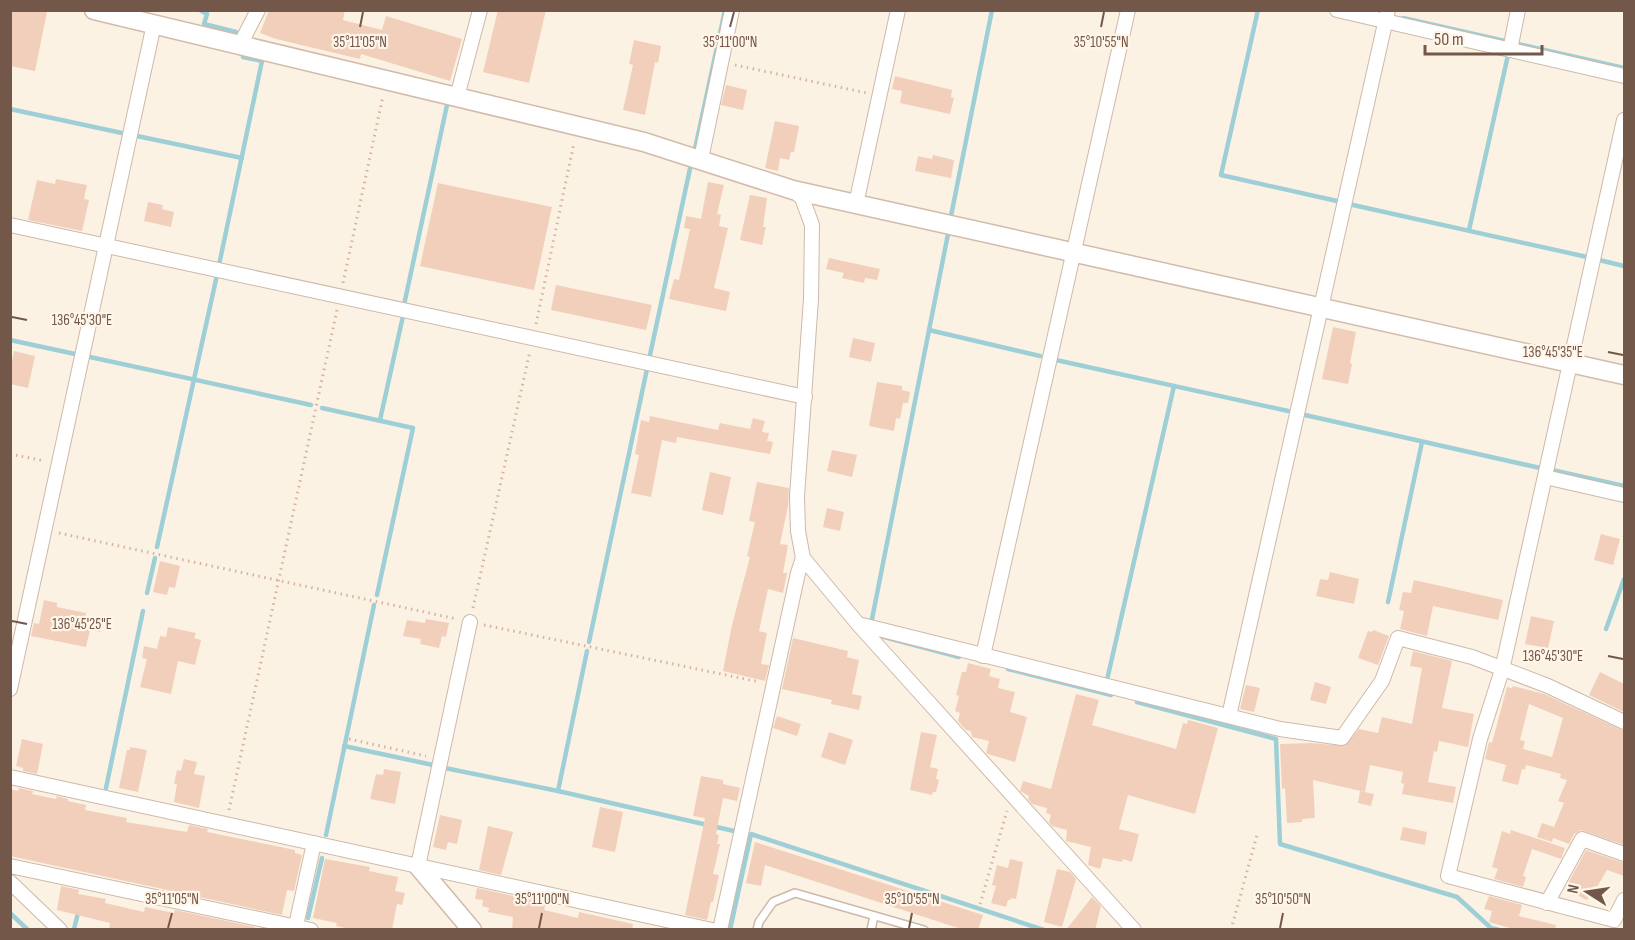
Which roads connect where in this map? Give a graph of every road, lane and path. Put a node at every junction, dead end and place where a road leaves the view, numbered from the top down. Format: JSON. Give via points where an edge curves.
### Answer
{"nodes":[{"id":1,"x":258,"y":10,"type":"edge"},
{"id":2,"x":480,"y":10,"type":"edge"},
{"id":3,"x":732,"y":10,"type":"edge"},
{"id":4,"x":898,"y":10,"type":"edge"},
{"id":5,"x":1128,"y":10,"type":"edge"},
{"id":6,"x":1337,"y":10,"type":"edge"},
{"id":7,"x":1518,"y":10,"type":"edge"},
{"id":8,"x":100,"y":11,"type":"edge"},
{"id":9,"x":1386,"y":16,"type":"edge"},
{"id":10,"x":154,"y":24,"type":"junction"},
{"id":11,"x":240,"y":45,"type":"junction"},
{"id":12,"x":1510,"y":50,"type":"junction"},
{"id":13,"x":720,"y":62,"type":"junction"},
{"id":14,"x":1624,"y":76,"type":"edge"},
{"id":15,"x":386,"y":80,"type":"junction"},
{"id":16,"x":880,"y":96,"type":"junction"},
{"id":17,"x":457,"y":97,"type":"junction"},
{"id":18,"x":1624,"y":120,"type":"edge"},
{"id":19,"x":578,"y":126,"type":"junction"},
{"id":20,"x":701,"y":159,"type":"junction"},
{"id":21,"x":793,"y":190,"type":"junction"},
{"id":22,"x":856,"y":204,"type":"junction"},
{"id":23,"x":10,"y":225,"type":"edge"},
{"id":24,"x":105,"y":245,"type":"junction"},
{"id":25,"x":1074,"y":252,"type":"junction"},
{"id":26,"x":340,"y":298,"type":"junction"},
{"id":27,"x":1320,"y":307,"type":"junction"},
{"id":28,"x":533,"y":338,"type":"junction"},
{"id":29,"x":1570,"y":363,"type":"junction"},
{"id":30,"x":1624,"y":375,"type":"edge"},
{"id":31,"x":805,"y":397,"type":"junction"},
{"id":32,"x":10,"y":454,"type":"edge"},
{"id":33,"x":58,"y":464,"type":"junction"},
{"id":34,"x":1545,"y":477,"type":"junction"},
{"id":35,"x":1624,"y":495,"type":"edge"},
{"id":36,"x":44,"y":530,"type":"junction"},
{"id":37,"x":803,"y":558,"type":"junction"},
{"id":38,"x":278,"y":580,"type":"junction"},
{"id":39,"x":470,"y":622,"type":"junction"},
{"id":40,"x":858,"y":624,"type":"junction"},
{"id":41,"x":983,"y":656,"type":"junction"},
{"id":42,"x":1502,"y":670,"type":"junction"},
{"id":43,"x":773,"y":685,"type":"junction"},
{"id":44,"x":10,"y":689,"type":"edge"},
{"id":45,"x":1228,"y":716,"type":"junction"},
{"id":46,"x":1624,"y":722,"type":"edge"},
{"id":47,"x":349,"y":739,"type":"dead end"},
{"id":48,"x":441,"y":759,"type":"junction"},
{"id":49,"x":10,"y":777,"type":"edge"},
{"id":50,"x":1012,"y":794,"type":"junction"},
{"id":51,"x":226,"y":824,"type":"junction"},
{"id":52,"x":1257,"y":835,"type":"dead end"},
{"id":53,"x":314,"y":843,"type":"junction"},
{"id":54,"x":1624,"y":854,"type":"edge"},
{"id":55,"x":10,"y":866,"type":"edge"},
{"id":56,"x":418,"y":866,"type":"junction"},
{"id":57,"x":10,"y":882,"type":"edge"},
{"id":58,"x":1624,"y":900,"type":"edge"},
{"id":59,"x":1547,"y":903,"type":"junction"},
{"id":60,"x":980,"y":904,"type":"dead end"},
{"id":61,"x":874,"y":916,"type":"junction"},
{"id":62,"x":296,"y":928,"type":"edge"},
{"id":63,"x":1131,"y":928,"type":"edge"},
{"id":64,"x":60,"y":930,"type":"edge"},
{"id":65,"x":311,"y":930,"type":"edge"},
{"id":66,"x":472,"y":930,"type":"edge"},
{"id":67,"x":712,"y":930,"type":"edge"},
{"id":68,"x":720,"y":930,"type":"edge"},
{"id":69,"x":757,"y":930,"type":"edge"},
{"id":70,"x":871,"y":930,"type":"edge"},
{"id":71,"x":924,"y":930,"type":"edge"},
{"id":72,"x":1231,"y":930,"type":"edge"}],
"edges":[{"from":1,"to":11,"type":"street"},
{"from":2,"to":17,"type":"street"},
{"from":3,"to":13,"type":"street"},
{"from":4,"to":16,"type":"street"},
{"from":5,"to":25,"type":"street"},
{"from":6,"to":9,"type":"street"},
{"from":7,"to":12,"type":"street"},
{"from":8,"to":10,"type":"street"},
{"from":9,"to":12,"type":"street"},
{"from":9,"to":27,"type":"street"},
{"from":10,"to":11,"type":"street"},
{"from":10,"to":24,"type":"street"},
{"from":11,"to":15,"type":"street"},
{"from":12,"to":14,"type":"street"},
{"from":13,"to":16,"type":"path"},
{"from":13,"to":20,"type":"street"},
{"from":15,"to":17,"type":"street"},
{"from":15,"to":26,"type":"path"},
{"from":16,"to":22,"type":"street"},
{"from":17,"to":19,"type":"street"},
{"from":18,"to":29,"type":"street"},
{"from":19,"to":20,"type":"street"},
{"from":19,"to":28,"type":"path"},
{"from":20,"to":21,"type":"street"},
{"from":21,"to":22,"type":"street"},
{"from":21,"to":31,"type":"street","via":[[802,198],[812,225]]},
{"from":22,"to":25,"type":"street"},
{"from":23,"to":24,"type":"street"},
{"from":24,"to":26,"type":"street"},
{"from":24,"to":33,"type":"street"},
{"from":25,"to":27,"type":"street"},
{"from":25,"to":41,"type":"street"},
{"from":26,"to":28,"type":"street"},
{"from":26,"to":38,"type":"path"},
{"from":27,"to":29,"type":"street"},
{"from":27,"to":45,"type":"street"},
{"from":28,"to":31,"type":"street"},
{"from":28,"to":39,"type":"path"},
{"from":29,"to":30,"type":"street"},
{"from":29,"to":34,"type":"street"},
{"from":31,"to":37,"type":"street","via":[[796,496]]},
{"from":32,"to":33,"type":"path"},
{"from":33,"to":36,"type":"street"},
{"from":34,"to":35,"type":"street"},
{"from":34,"to":42,"type":"street"},
{"from":36,"to":38,"type":"path"},
{"from":36,"to":44,"type":"street"},
{"from":37,"to":40,"type":"street"},
{"from":37,"to":43,"type":"street"},
{"from":38,"to":39,"type":"path"},
{"from":38,"to":51,"type":"path"},
{"from":39,"to":43,"type":"path"},
{"from":39,"to":48,"type":"street"},
{"from":40,"to":41,"type":"street"},
{"from":40,"to":50,"type":"street"},
{"from":41,"to":45,"type":"street"},
{"from":42,"to":45,"type":"street","via":[[1472,657],[1398,638],[1382,681],[1342,738]]},
{"from":42,"to":46,"type":"street","via":[[1548,686]]},
{"from":42,"to":59,"type":"street","via":[[1480,739],[1448,876]]},
{"from":43,"to":68,"type":"street"},
{"from":47,"to":48,"type":"path"},
{"from":48,"to":56,"type":"street"},
{"from":49,"to":51,"type":"street"},
{"from":50,"to":60,"type":"path"},
{"from":50,"to":63,"type":"street"},
{"from":51,"to":53,"type":"street"},
{"from":52,"to":72,"type":"path"},
{"from":53,"to":56,"type":"street"},
{"from":53,"to":62,"type":"street"},
{"from":54,"to":59,"type":"street","via":[[1582,839]]},
{"from":55,"to":62,"type":"street"},
{"from":56,"to":66,"type":"street"},
{"from":56,"to":67,"type":"street"},
{"from":57,"to":64,"type":"street"},
{"from":58,"to":59,"type":"street","via":[[1614,920]]},
{"from":61,"to":69,"type":"lane","via":[[795,893],[773,902]]},
{"from":61,"to":70,"type":"lane"},
{"from":61,"to":71,"type":"lane"},
{"from":62,"to":65,"type":"street"}]}
